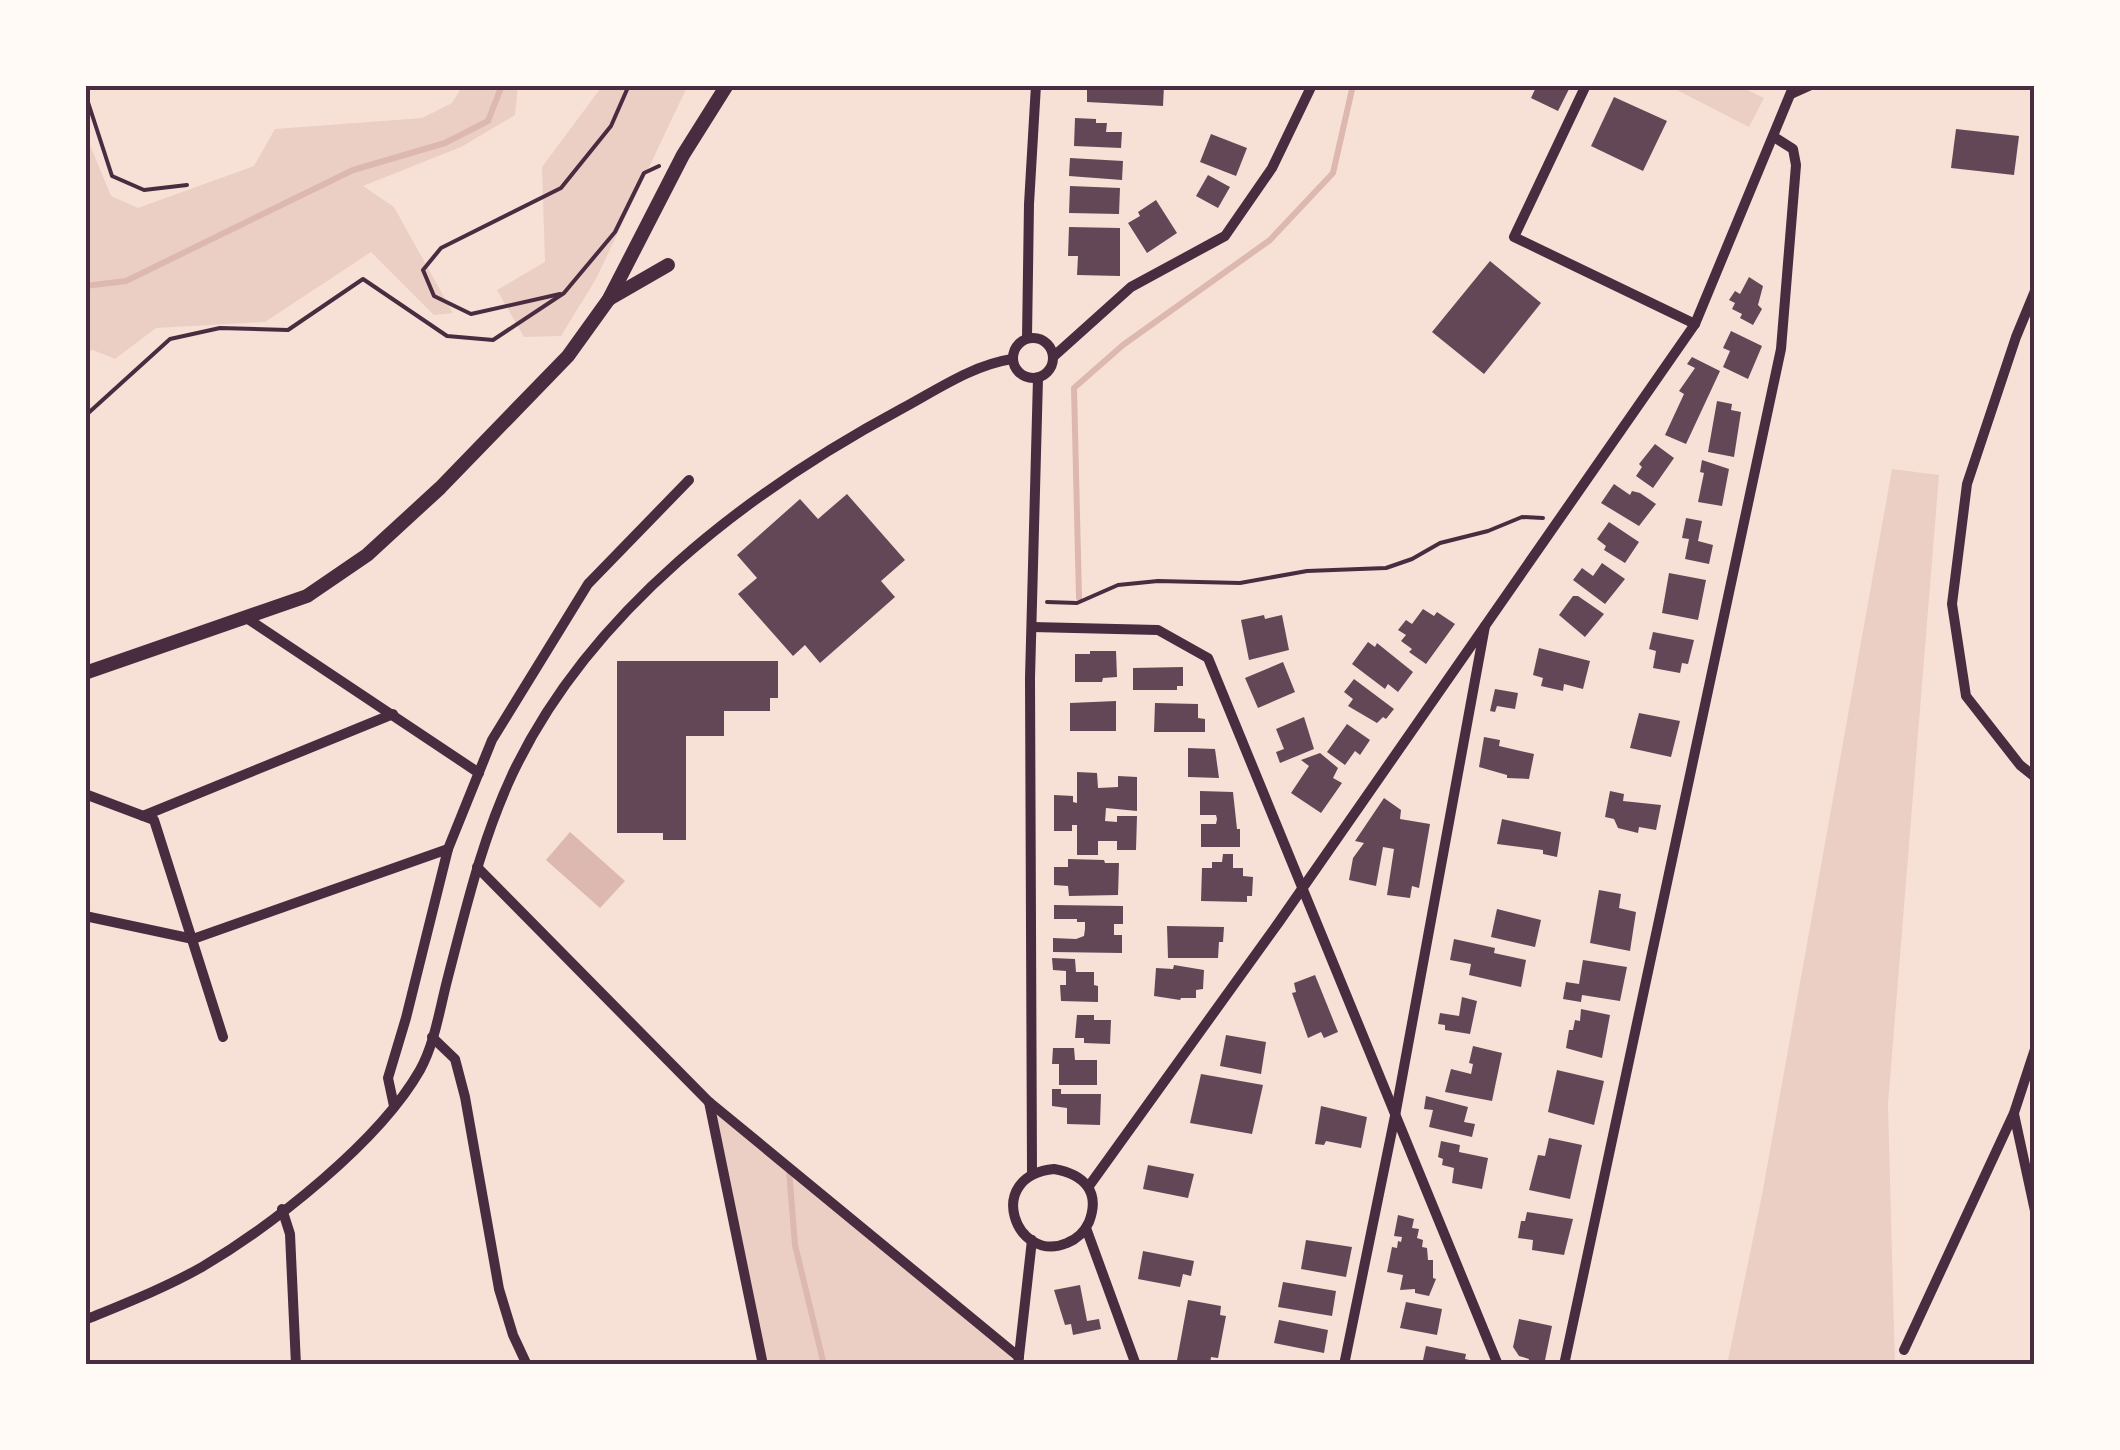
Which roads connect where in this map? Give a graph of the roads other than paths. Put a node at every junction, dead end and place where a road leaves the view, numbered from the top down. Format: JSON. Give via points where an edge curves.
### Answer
{"nodes":[{"id":1,"x":728,"y":85,"type":"edge"},
{"id":2,"x":1036,"y":85,"type":"edge"},
{"id":3,"x":1312,"y":85,"type":"edge"},
{"id":4,"x":1586,"y":85,"type":"edge"},
{"id":5,"x":1811,"y":85,"type":"edge"},
{"id":6,"x":1793,"y":89,"type":"edge"},
{"id":7,"x":1774,"y":137,"type":"junction"},
{"id":8,"x":668,"y":265,"type":"dead end"},
{"id":9,"x":2035,"y":291,"type":"edge"},
{"id":10,"x":609,"y":299,"type":"junction"},
{"id":11,"x":1695,"y":324,"type":"junction"},
{"id":12,"x":1027,"y":338,"type":"junction"},
{"id":13,"x":1053,"y":357,"type":"junction"},
{"id":14,"x":1012,"y":359,"type":"junction"},
{"id":15,"x":1038,"y":378,"type":"junction"},
{"id":16,"x":690,"y":480,"type":"dead end"},
{"id":17,"x":244,"y":618,"type":"junction"},
{"id":18,"x":1486,"y":620,"type":"junction"},
{"id":19,"x":1032,"y":627,"type":"junction"},
{"id":20,"x":85,"y":673,"type":"edge"},
{"id":21,"x":393,"y":714,"type":"junction"},
{"id":22,"x":480,"y":772,"type":"junction"},
{"id":23,"x":2035,"y":776,"type":"edge"},
{"id":24,"x":85,"y":794,"type":"edge"},
{"id":25,"x":143,"y":816,"type":"junction"},
{"id":26,"x":448,"y":849,"type":"junction"},
{"id":27,"x":477,"y":867,"type":"junction"},
{"id":28,"x":1302,"y":888,"type":"junction"},
{"id":29,"x":85,"y":916,"type":"edge"},
{"id":30,"x":193,"y":939,"type":"junction"},
{"id":31,"x":432,"y":1037,"type":"junction"},
{"id":32,"x":223,"y":1038,"type":"dead end"},
{"id":33,"x":2035,"y":1049,"type":"edge"},
{"id":34,"x":708,"y":1101,"type":"junction"},
{"id":35,"x":394,"y":1106,"type":"junction"},
{"id":36,"x":2014,"y":1113,"type":"junction"},
{"id":37,"x":1395,"y":1116,"type":"junction"},
{"id":38,"x":1032,"y":1174,"type":"junction"},
{"id":39,"x":1090,"y":1186,"type":"junction"},
{"id":40,"x":282,"y":1210,"type":"junction"},
{"id":41,"x":2035,"y":1210,"type":"edge"},
{"id":42,"x":1086,"y":1228,"type":"junction"},
{"id":43,"x":1032,"y":1240,"type":"junction"},
{"id":44,"x":85,"y":1320,"type":"edge"},
{"id":45,"x":1904,"y":1350,"type":"dead end"},
{"id":46,"x":1018,"y":1361,"type":"edge"},
{"id":47,"x":296,"y":1365,"type":"edge"},
{"id":48,"x":527,"y":1365,"type":"edge"},
{"id":49,"x":764,"y":1365,"type":"edge"},
{"id":50,"x":1136,"y":1365,"type":"edge"},
{"id":51,"x":1344,"y":1365,"type":"edge"},
{"id":52,"x":1498,"y":1365,"type":"edge"},
{"id":53,"x":1564,"y":1365,"type":"edge"}],
"edges":[{"from":1,"to":10,"type":"street","via":[[683,155]]},
{"from":2,"to":12,"type":"street"},
{"from":3,"to":13,"type":"street","via":[[1272,168],[1225,236],[1131,286]]},
{"from":4,"to":11,"type":"street","via":[[1514,237]]},
{"from":5,"to":6,"type":"street"},
{"from":6,"to":7,"type":"street"},
{"from":7,"to":11,"type":"street"},
{"from":7,"to":53,"type":"street","via":[[1793,149],[1796,166],[1780,348]]},
{"from":8,"to":10,"type":"street"},
{"from":9,"to":23,"type":"street","via":[[1967,484],[1952,604],[1966,696]]},
{"from":10,"to":17,"type":"street","via":[[568,356],[367,556],[307,596]]},
{"from":11,"to":18,"type":"street"},
{"from":12,"to":13,"type":"street","via":[[1045,341]]},
{"from":12,"to":14,"type":"street"},
{"from":13,"to":15,"type":"street"},
{"from":14,"to":15,"type":"street","via":[[1021,374]]},
{"from":14,"to":27,"type":"street","via":[[988,363],[861,431],[717,528],[610,628],[557,694],[512,775]]},
{"from":15,"to":19,"type":"street"},
{"from":16,"to":22,"type":"street","via":[[588,584],[492,740]]},
{"from":17,"to":20,"type":"street"},
{"from":17,"to":21,"type":"street"},
{"from":18,"to":28,"type":"street"},
{"from":18,"to":37,"type":"street"},
{"from":19,"to":28,"type":"street","via":[[1158,630],[1208,658]]},
{"from":19,"to":38,"type":"street"},
{"from":21,"to":22,"type":"street"},
{"from":21,"to":25,"type":"street"},
{"from":22,"to":26,"type":"street"},
{"from":24,"to":25,"type":"street"},
{"from":25,"to":30,"type":"street","via":[[154,820]]},
{"from":26,"to":30,"type":"street"},
{"from":26,"to":35,"type":"street","via":[[388,1078]]},
{"from":27,"to":31,"type":"street"},
{"from":27,"to":34,"type":"street"},
{"from":28,"to":37,"type":"street"},
{"from":28,"to":39,"type":"street"},
{"from":29,"to":30,"type":"street"},
{"from":30,"to":32,"type":"street"},
{"from":31,"to":35,"type":"street"},
{"from":31,"to":48,"type":"street","via":[[455,1060],[499,1289]]},
{"from":33,"to":36,"type":"street"},
{"from":34,"to":46,"type":"street"},
{"from":34,"to":49,"type":"street"},
{"from":35,"to":40,"type":"street","via":[[336,1168]]},
{"from":36,"to":41,"type":"street"},
{"from":36,"to":45,"type":"street"},
{"from":37,"to":51,"type":"street"},
{"from":37,"to":52,"type":"street"},
{"from":38,"to":39,"type":"street","via":[[1067,1171]]},
{"from":38,"to":43,"type":"street","via":[[1019,1184],[1012,1205],[1016,1225]]},
{"from":39,"to":42,"type":"street","via":[[1094,1205]]},
{"from":40,"to":44,"type":"street","via":[[200,1268]]},
{"from":40,"to":47,"type":"street","via":[[290,1234]]},
{"from":42,"to":43,"type":"street","via":[[1062,1245]]},
{"from":42,"to":50,"type":"street"},
{"from":43,"to":46,"type":"street"}]}
